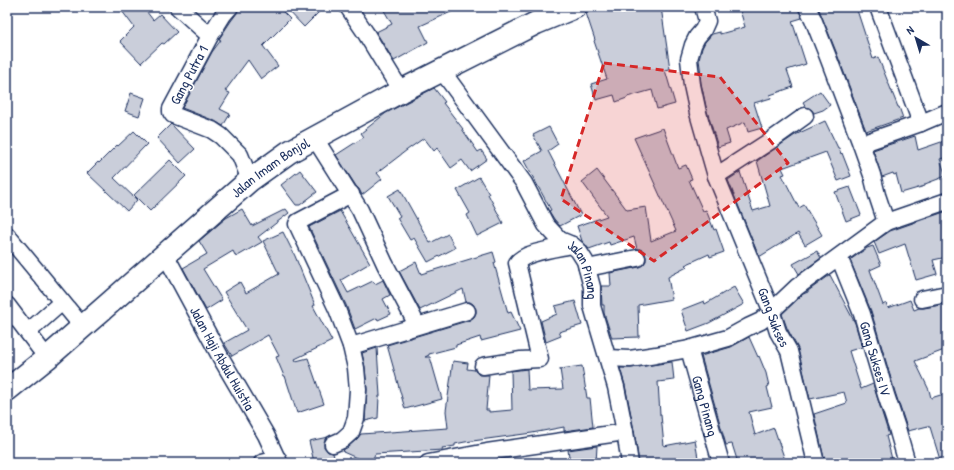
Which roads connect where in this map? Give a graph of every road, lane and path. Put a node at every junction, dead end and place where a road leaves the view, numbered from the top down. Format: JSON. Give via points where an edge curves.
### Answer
{"nodes":[{"id":1,"x":178,"y":7,"type":"edge"},
{"id":2,"x":230,"y":7,"type":"edge"},
{"id":3,"x":348,"y":7,"type":"edge"},
{"id":4,"x":574,"y":7,"type":"edge"},
{"id":5,"x":702,"y":7,"type":"edge"},
{"id":6,"x":807,"y":7,"type":"edge"},
{"id":7,"x":878,"y":7,"type":"edge"},
{"id":8,"x":210,"y":36,"type":"junction"},
{"id":9,"x":442,"y":71,"type":"junction"},
{"id":10,"x":401,"y":91,"type":"junction"},
{"id":11,"x":947,"y":112,"type":"edge"},
{"id":12,"x":806,"y":116,"type":"dead end"},
{"id":13,"x":922,"y":124,"type":"junction"},
{"id":14,"x":314,"y":137,"type":"junction"},
{"id":15,"x":860,"y":144,"type":"junction"},
{"id":16,"x":716,"y":176,"type":"junction"},
{"id":17,"x":250,"y":180,"type":"junction"},
{"id":18,"x":351,"y":194,"type":"junction"},
{"id":19,"x":947,"y":201,"type":"edge"},
{"id":20,"x":886,"y":222,"type":"junction"},
{"id":21,"x":7,"y":235,"type":"edge"},
{"id":22,"x":572,"y":245,"type":"junction"},
{"id":23,"x":164,"y":254,"type":"junction"},
{"id":24,"x":839,"y":257,"type":"junction"},
{"id":25,"x":637,"y":258,"type":"dead end"},
{"id":26,"x":587,"y":268,"type":"junction"},
{"id":27,"x":947,"y":294,"type":"edge"},
{"id":28,"x":922,"y":299,"type":"dead end"},
{"id":29,"x":62,"y":302,"type":"junction"},
{"id":30,"x":7,"y":305,"type":"edge"},
{"id":31,"x":771,"y":310,"type":"junction"},
{"id":32,"x":467,"y":311,"type":"dead end"},
{"id":33,"x":417,"y":325,"type":"junction"},
{"id":34,"x":82,"y":326,"type":"junction"},
{"id":35,"x":28,"y":332,"type":"junction"},
{"id":36,"x":351,"y":346,"type":"junction"},
{"id":37,"x":689,"y":349,"type":"junction"},
{"id":38,"x":47,"y":358,"type":"junction"},
{"id":39,"x":608,"y":358,"type":"junction"},
{"id":40,"x":483,"y":366,"type":"dead end"},
{"id":41,"x":7,"y":390,"type":"edge"},
{"id":42,"x":625,"y":432,"type":"junction"},
{"id":43,"x":333,"y":444,"type":"dead end"},
{"id":44,"x":278,"y":461,"type":"edge"},
{"id":45,"x":262,"y":463,"type":"edge"},
{"id":46,"x":428,"y":463,"type":"edge"},
{"id":47,"x":630,"y":463,"type":"edge"},
{"id":48,"x":721,"y":463,"type":"edge"},
{"id":49,"x":816,"y":463,"type":"edge"},
{"id":50,"x":907,"y":463,"type":"edge"}],
"edges":[{"from":1,"to":8,"type":"street"},
{"from":2,"to":8,"type":"street","name":"Gang Putra 1"},
{"from":3,"to":10,"type":"street"},
{"from":4,"to":9,"type":"highway","name":"Jalan Imam Bonjol","via":[[536,23]]},
{"from":5,"to":16,"type":"street","name":"Gang Sukses","via":[[706,22],[693,45],[689,59],[698,113]]},
{"from":6,"to":15,"type":"street"},
{"from":7,"to":13,"type":"street"},
{"from":8,"to":17,"type":"street","name":"Gang Putra 1","via":[[171,112],[221,136],[240,155]]},
{"from":9,"to":10,"type":"highway","name":"Jalan Imam Bonjol"},
{"from":9,"to":22,"type":"street","name":"Jalan Pinang","via":[[524,183],[546,225],[560,240]]},
{"from":10,"to":14,"type":"highway","name":"Jalan Imam Bonjol"},
{"from":11,"to":13,"type":"street"},
{"from":12,"to":16,"type":"street"},
{"from":13,"to":15,"type":"street"},
{"from":14,"to":17,"type":"highway","name":"Jalan Imam Bonjol"},
{"from":14,"to":18,"type":"street"},
{"from":15,"to":20,"type":"street"},
{"from":16,"to":31,"type":"street","name":"Gang Sukses"},
{"from":17,"to":23,"type":"highway","name":"Jalan Imam Bonjol"},
{"from":18,"to":33,"type":"street"},
{"from":18,"to":36,"type":"street","via":[[297,224]]},
{"from":19,"to":20,"type":"street"},
{"from":20,"to":24,"type":"street"},
{"from":21,"to":29,"type":"street"},
{"from":22,"to":26,"type":"street","name":"Jalan Pinang","via":[[578,250]]},
{"from":22,"to":40,"type":"street","via":[[534,253],[518,260],[517,263],[540,359]]},
{"from":23,"to":34,"type":"highway","name":"Jalan Imam Bonjol"},
{"from":23,"to":44,"type":"street","name":"Jalan Haji Abdul Huistia","via":[[266,435]]},
{"from":24,"to":31,"type":"street","via":[[797,287]]},
{"from":24,"to":50,"type":"street","name":"Gang Sukses IV","via":[[862,314]]},
{"from":25,"to":26,"type":"street"},
{"from":26,"to":39,"type":"street","name":"Jalan Pinang","via":[[592,287],[592,306]]},
{"from":27,"to":28,"type":"street"},
{"from":29,"to":34,"type":"street"},
{"from":29,"to":35,"type":"street"},
{"from":30,"to":35,"type":"street"},
{"from":31,"to":37,"type":"street","via":[[761,320],[728,338]]},
{"from":31,"to":49,"type":"street","name":"Gang Sukses","via":[[778,332],[789,352]]},
{"from":32,"to":33,"type":"street"},
{"from":33,"to":36,"type":"street"},
{"from":34,"to":38,"type":"highway","name":"Jalan Imam Bonjol"},
{"from":35,"to":38,"type":"street"},
{"from":36,"to":43,"type":"street","via":[[358,390],[356,418],[351,432]]},
{"from":37,"to":39,"type":"street","via":[[630,359]]},
{"from":37,"to":48,"type":"street","name":"Gang Pinang"},
{"from":38,"to":41,"type":"highway","name":"Jalan Imam Bonjol"},
{"from":39,"to":42,"type":"street","name":"Jalan Pinang"},
{"from":42,"to":46,"type":"street"},
{"from":42,"to":47,"type":"street","name":"Jalan Pinang"},
{"from":44,"to":45,"type":"street"}]}
